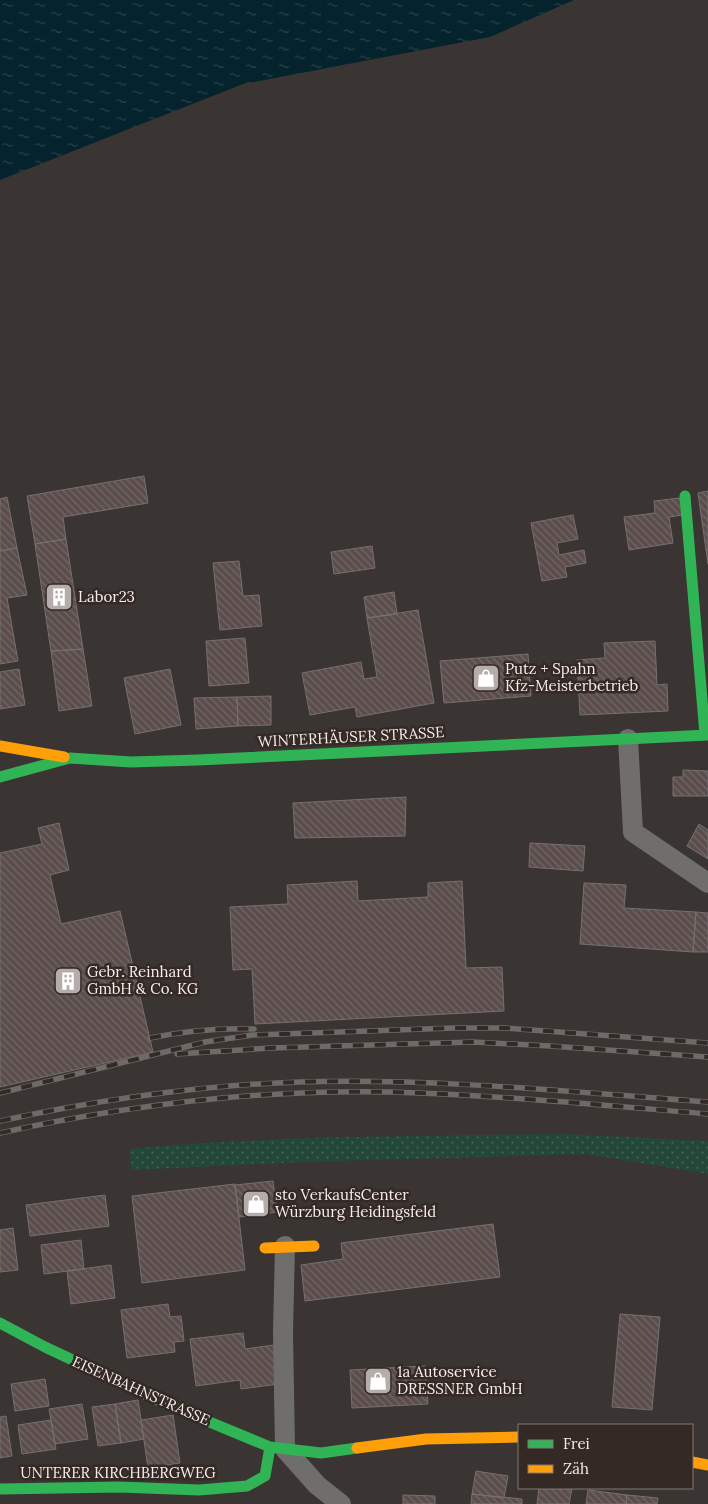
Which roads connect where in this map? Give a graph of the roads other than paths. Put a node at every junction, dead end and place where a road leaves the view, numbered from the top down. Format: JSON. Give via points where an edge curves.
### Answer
{"nodes":[{"id":1,"x":686,"y":496,"type":"dead end"},
{"id":2,"x":707,"y":735,"type":"edge"},
{"id":3,"x":628,"y":739,"type":"junction"},
{"id":4,"x":0,"y":746,"type":"edge"},
{"id":5,"x":70,"y":758,"type":"junction"},
{"id":6,"x":0,"y":777,"type":"edge"},
{"id":7,"x":708,"y":883,"type":"edge"},
{"id":8,"x":314,"y":1246,"type":"dead end"},
{"id":9,"x":275,"y":1247,"type":"joint"},
{"id":10,"x":0,"y":1323,"type":"edge"},
{"id":11,"x":518,"y":1437,"type":"edge"},
{"id":12,"x":277,"y":1448,"type":"junction"},
{"id":13,"x":693,"y":1462,"type":"edge"},
{"id":14,"x":708,"y":1465,"type":"edge"},
{"id":15,"x":0,"y":1489,"type":"edge"},
{"id":16,"x":341,"y":1504,"type":"edge"}],
"edges":[{"from":1,"to":2,"type":"street","name":"WINTERHÄUSER STRASSE"},
{"from":2,"to":3,"type":"street","name":"WINTERHÄUSER STRASSE"},
{"from":3,"to":5,"type":"street","name":"WINTERHÄUSER STRASSE","via":[[198,760],[131,762]]},
{"from":3,"to":7,"type":"street","via":[[633,832]]},
{"from":4,"to":5,"type":"street"},
{"from":5,"to":6,"type":"street","name":"WINTERHÄUSER STRASSE"},
{"from":8,"to":9,"type":"street"},
{"from":9,"to":12,"type":"street","via":[[284,1332]]},
{"from":10,"to":12,"type":"street","name":"EISENBAHNSTRASSE","via":[[158,1400]]},
{"from":11,"to":12,"type":"street","via":[[426,1439],[322,1452]]},
{"from":12,"to":15,"type":"street","name":"UNTERER KIRCHBERGWEG","via":[[265,1476],[247,1486],[199,1490],[119,1487]]},
{"from":12,"to":16,"type":"street","name":"EISENBAHNSTRASSE"},
{"from":13,"to":14,"type":"street"}]}
